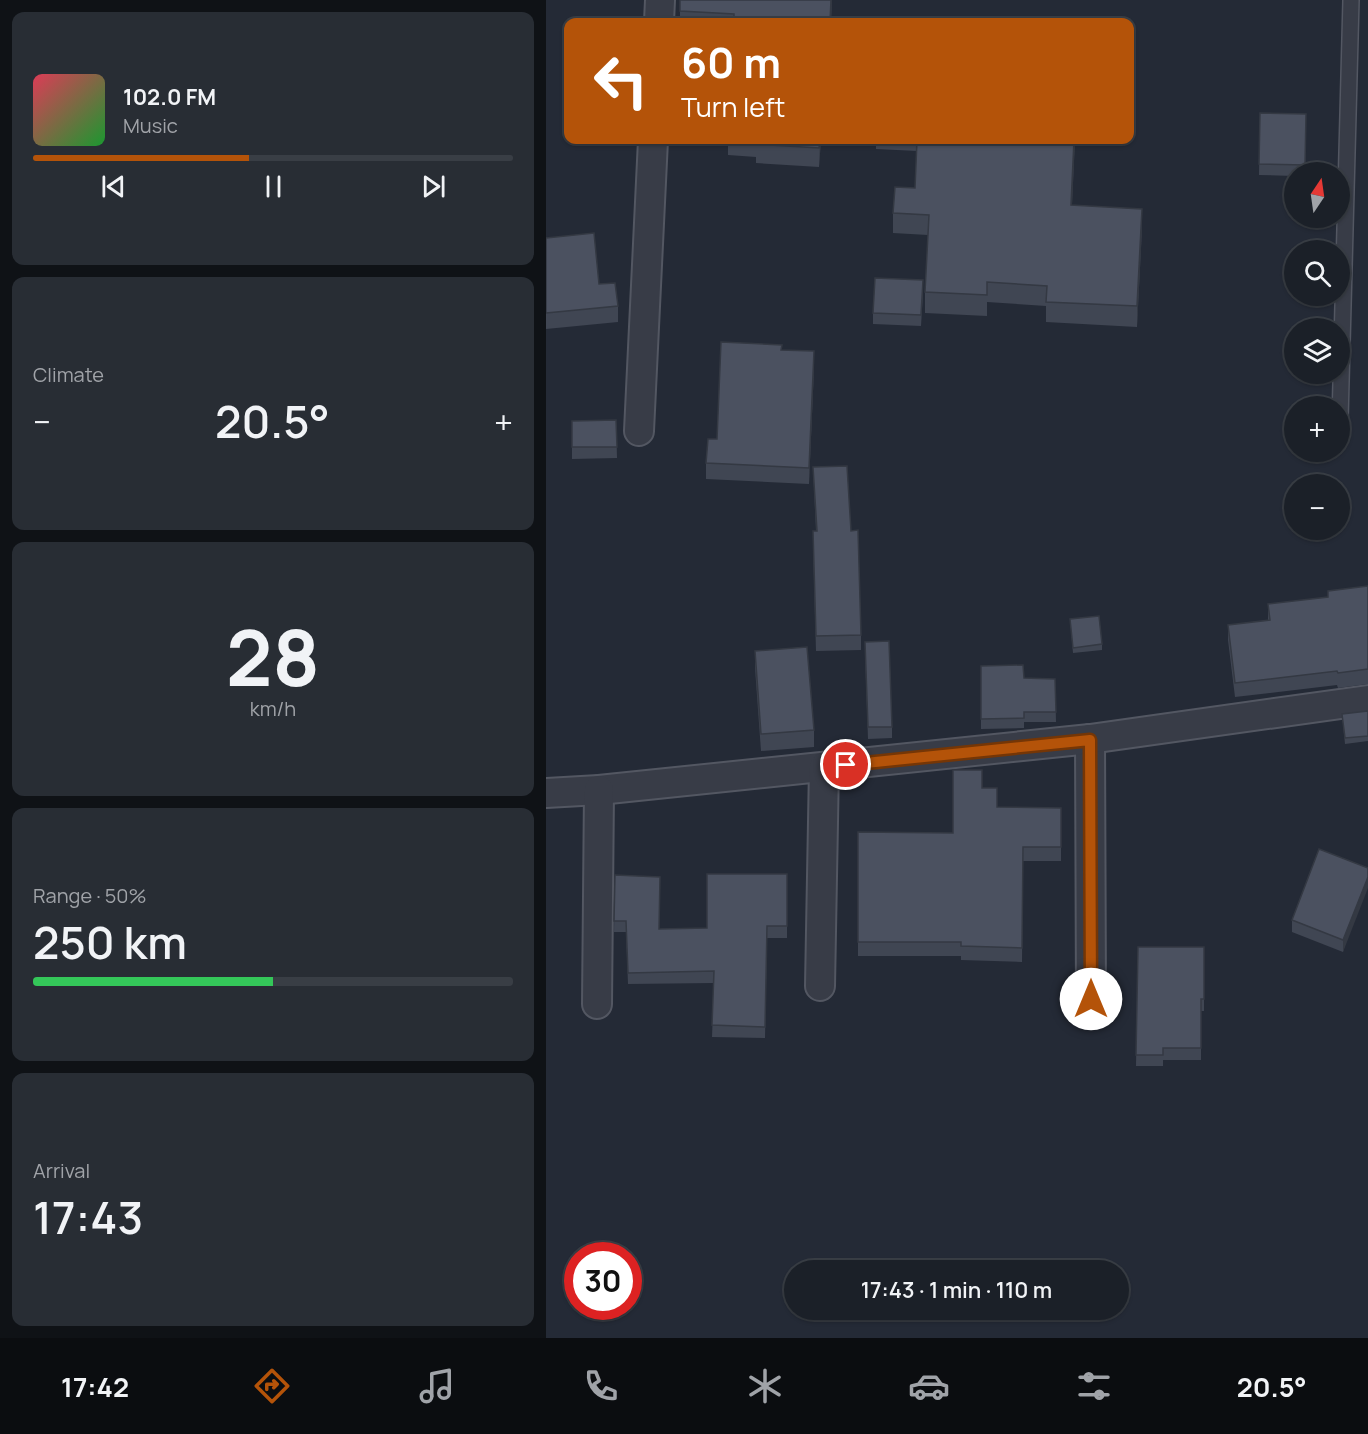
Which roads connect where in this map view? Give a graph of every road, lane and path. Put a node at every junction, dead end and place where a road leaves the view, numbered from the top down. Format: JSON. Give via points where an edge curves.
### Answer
{"nodes":[{"id":1,"x":660,"y":0,"type":"edge"},
{"id":2,"x":1351,"y":0,"type":"edge"},
{"id":3,"x":659,"y":18,"type":"edge"},
{"id":4,"x":653,"y":144,"type":"edge"},
{"id":5,"x":1341,"y":396,"type":"edge"},
{"id":6,"x":639,"y":431,"type":"dead end"},
{"id":7,"x":1368,"y":700,"type":"edge"},
{"id":8,"x":1090,"y":740,"type":"junction"},
{"id":9,"x":824,"y":767,"type":"junction"},
{"id":10,"x":599,"y":790,"type":"junction"},
{"id":11,"x":546,"y":792,"type":"edge"},
{"id":12,"x":820,"y":986,"type":"dead end"},
{"id":13,"x":1091,"y":999,"type":"dead end"},
{"id":14,"x":597,"y":1004,"type":"dead end"}],
"edges":[{"from":1,"to":3,"type":"street"},
{"from":2,"to":5,"type":"lane"},
{"from":4,"to":6,"type":"street"},
{"from":7,"to":8,"type":"street"},
{"from":8,"to":9,"type":"street"},
{"from":8,"to":13,"type":"street"},
{"from":9,"to":10,"type":"street"},
{"from":9,"to":12,"type":"street"},
{"from":10,"to":11,"type":"street"},
{"from":10,"to":14,"type":"street"}]}
